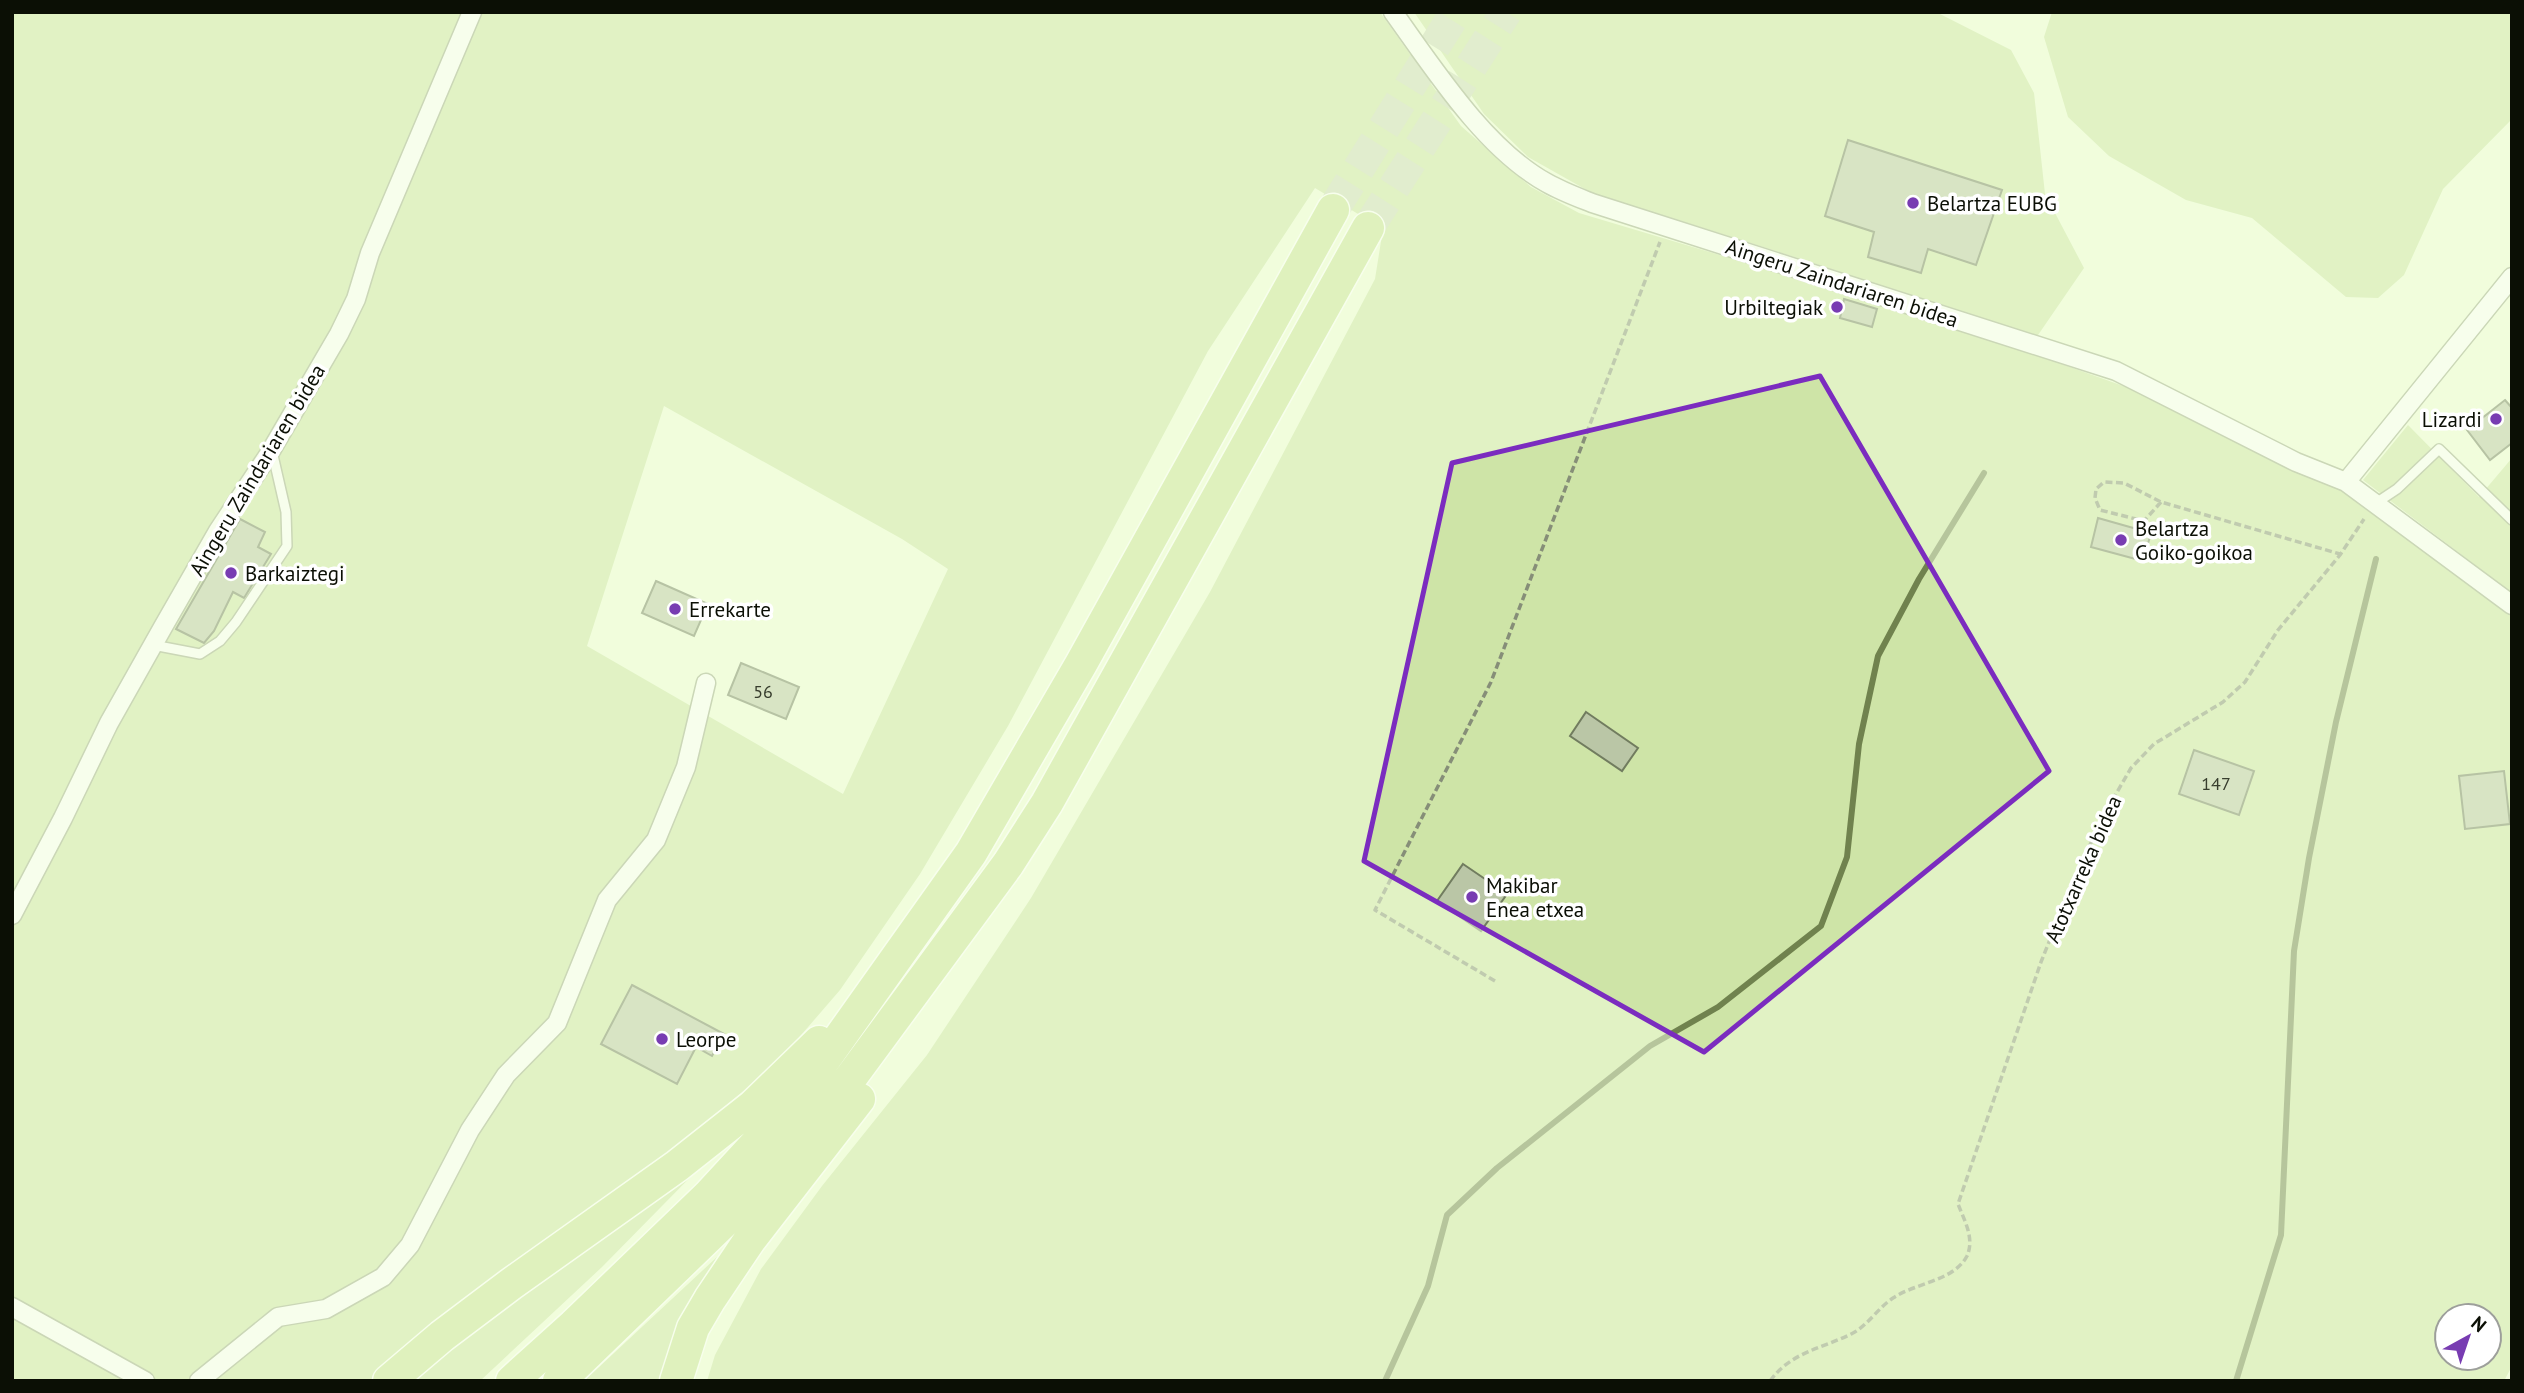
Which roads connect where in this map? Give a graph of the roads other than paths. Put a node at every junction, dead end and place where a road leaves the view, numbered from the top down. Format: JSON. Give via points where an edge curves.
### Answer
{"nodes":[{"id":1,"x":472,"y":12,"type":"edge"},
{"id":2,"x":1393,"y":12,"type":"edge"},
{"id":3,"x":1333,"y":210,"type":"tunnel mouth"},
{"id":4,"x":1368,"y":228,"type":"tunnel mouth"},
{"id":5,"x":2512,"y":277,"type":"edge"},
{"id":6,"x":271,"y":449,"type":"junction"},
{"id":7,"x":2346,"y":482,"type":"junction"},
{"id":8,"x":2376,"y":503,"type":"junction"},
{"id":9,"x":2512,"y":520,"type":"edge"},
{"id":10,"x":2512,"y":605,"type":"edge"},
{"id":11,"x":153,"y":645,"type":"junction"},
{"id":12,"x":706,"y":683,"type":"dead end"},
{"id":13,"x":1008,"y":864,"type":"junction"},
{"id":14,"x":12,"y":915,"type":"edge"},
{"id":15,"x":873,"y":990,"type":"junction"},
{"id":16,"x":12,"y":1307,"type":"edge"},
{"id":17,"x":145,"y":1381,"type":"edge"},
{"id":18,"x":199,"y":1381,"type":"edge"},
{"id":19,"x":389,"y":1381,"type":"edge"},
{"id":20,"x":512,"y":1381,"type":"edge"},
{"id":21,"x":559,"y":1381,"type":"edge"},
{"id":22,"x":676,"y":1381,"type":"edge"}],
"edges":[{"from":1,"to":6,"type":"street","name":"Aingeru Zaindariaren bidea","via":[[375,240],[345,323]]},
{"from":2,"to":7,"type":"street","name":"Aingeru Zaindariaren bidea","via":[[1461,103],[1512,157],[1546,183],[1592,203],[2116,371],[2296,462]]},
{"from":3,"to":15,"type":"highway","via":[[971,853]]},
{"from":4,"to":13,"type":"highway","via":[[1047,803]]},
{"from":5,"to":7,"type":"street"},
{"from":6,"to":11,"type":"street","name":"Aingeru Zaindariaren bidea"},
{"from":6,"to":11,"type":"lane","via":[[286,512],[287,546],[220,641],[200,654]]},
{"from":7,"to":8,"type":"street","name":"Aingeru Zaindariaren bidea"},
{"from":8,"to":9,"type":"lane","via":[[2439,449]]},
{"from":8,"to":10,"type":"street"},
{"from":11,"to":14,"type":"street","name":"Aingeru Zaindariaren bidea"},
{"from":12,"to":18,"type":"street","via":[[686,767],[656,840],[607,900],[557,1023],[506,1075],[470,1130],[410,1245],[383,1277],[326,1309],[278,1317]]},
{"from":13,"to":21,"type":"highway","via":[[832,1100],[738,1207]]},
{"from":13,"to":22,"type":"highway","via":[[949,976],[709,1300],[693,1328]]},
{"from":15,"to":19,"type":"highway","via":[[753,1105],[677,1166],[442,1336]]},
{"from":15,"to":20,"type":"highway","via":[[804,1088],[748,1153]]},
{"from":16,"to":17,"type":"street"}]}
